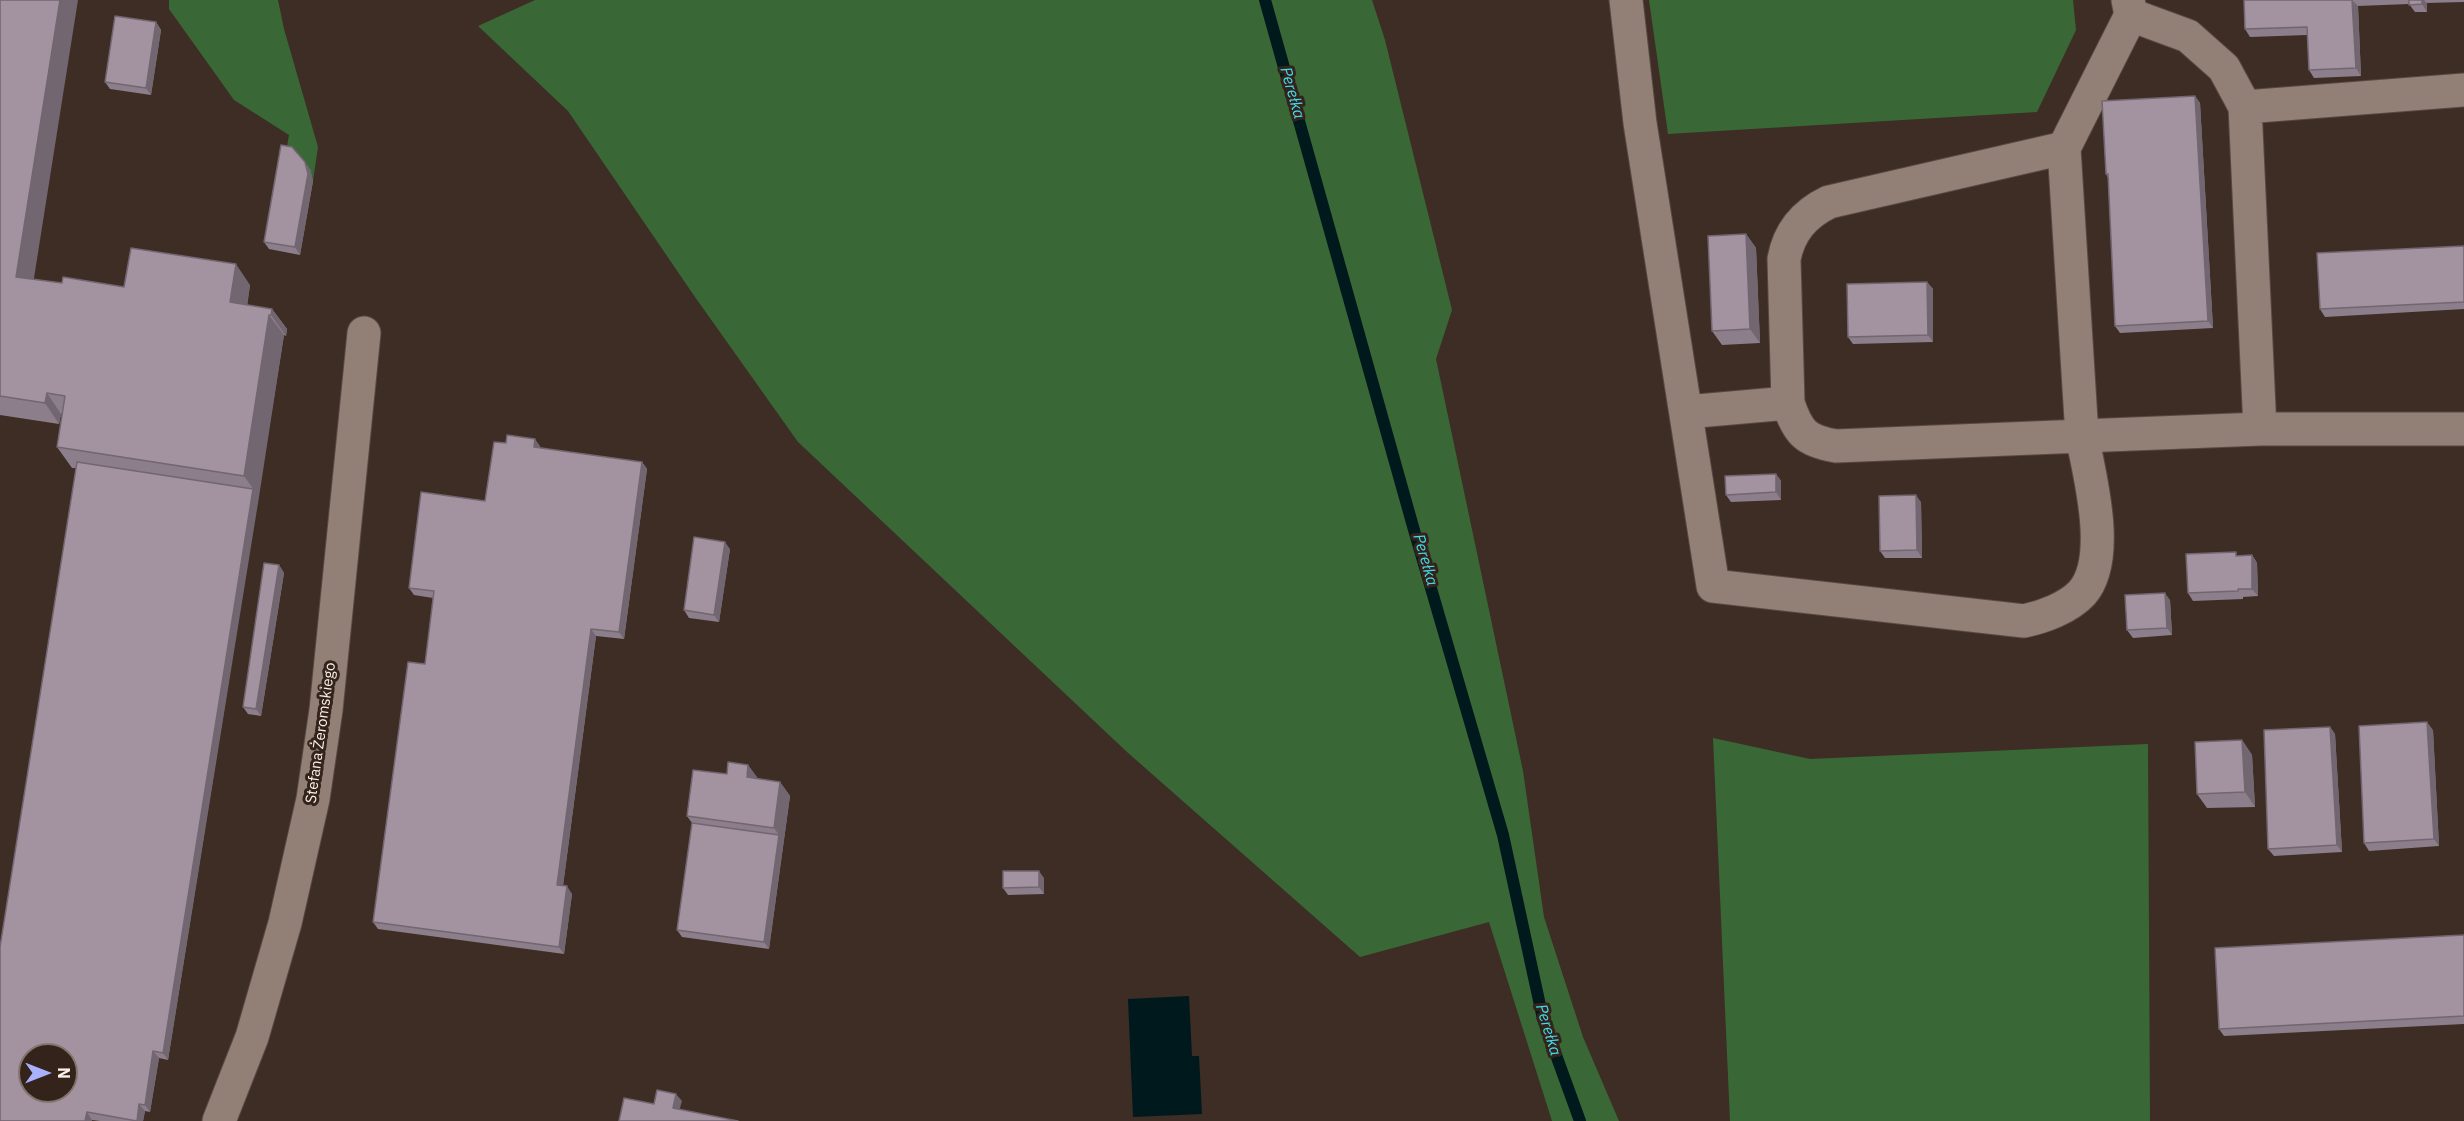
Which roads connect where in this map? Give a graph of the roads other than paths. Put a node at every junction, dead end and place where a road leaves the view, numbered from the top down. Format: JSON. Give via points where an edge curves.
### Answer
{"nodes":[{"id":1,"x":1626,"y":0,"type":"edge"},
{"id":2,"x":2129,"y":7,"type":"edge"},
{"id":3,"x":2464,"y":90,"type":"edge"},
{"id":4,"x":2245,"y":108,"type":"junction"},
{"id":5,"x":2064,"y":148,"type":"junction"},
{"id":6,"x":364,"y":333,"type":"dead end"},
{"id":7,"x":1788,"y":403,"type":"junction"},
{"id":8,"x":1686,"y":412,"type":"junction"},
{"id":9,"x":2260,"y":429,"type":"junction"},
{"id":10,"x":2464,"y":429,"type":"edge"},
{"id":11,"x":2082,"y":436,"type":"junction"},
{"id":12,"x":219,"y":1121,"type":"edge"}],
"edges":[{"from":1,"to":8,"type":"street","via":[[1640,123]]},
{"from":2,"to":4,"type":"street","via":[[2188,36],[2224,68]]},
{"from":2,"to":5,"type":"street"},
{"from":3,"to":4,"type":"street"},
{"from":4,"to":9,"type":"street"},
{"from":5,"to":7,"type":"street","via":[[1829,202],[1812,211],[1787,243],[1784,259]]},
{"from":5,"to":11,"type":"street"},
{"from":6,"to":12,"type":"street","name":"Stefana Żeromskiego","via":[[326,710],[313,799],[285,923],[252,1037]]},
{"from":7,"to":8,"type":"street"},
{"from":7,"to":11,"type":"street","via":[[1804,433],[1817,443],[1836,446]]},
{"from":8,"to":11,"type":"street","via":[[1713,586],[2024,621],[2042,617],[2081,593],[2092,576],[2097,546],[2094,496]]},
{"from":9,"to":10,"type":"street"},
{"from":9,"to":11,"type":"street"}]}
